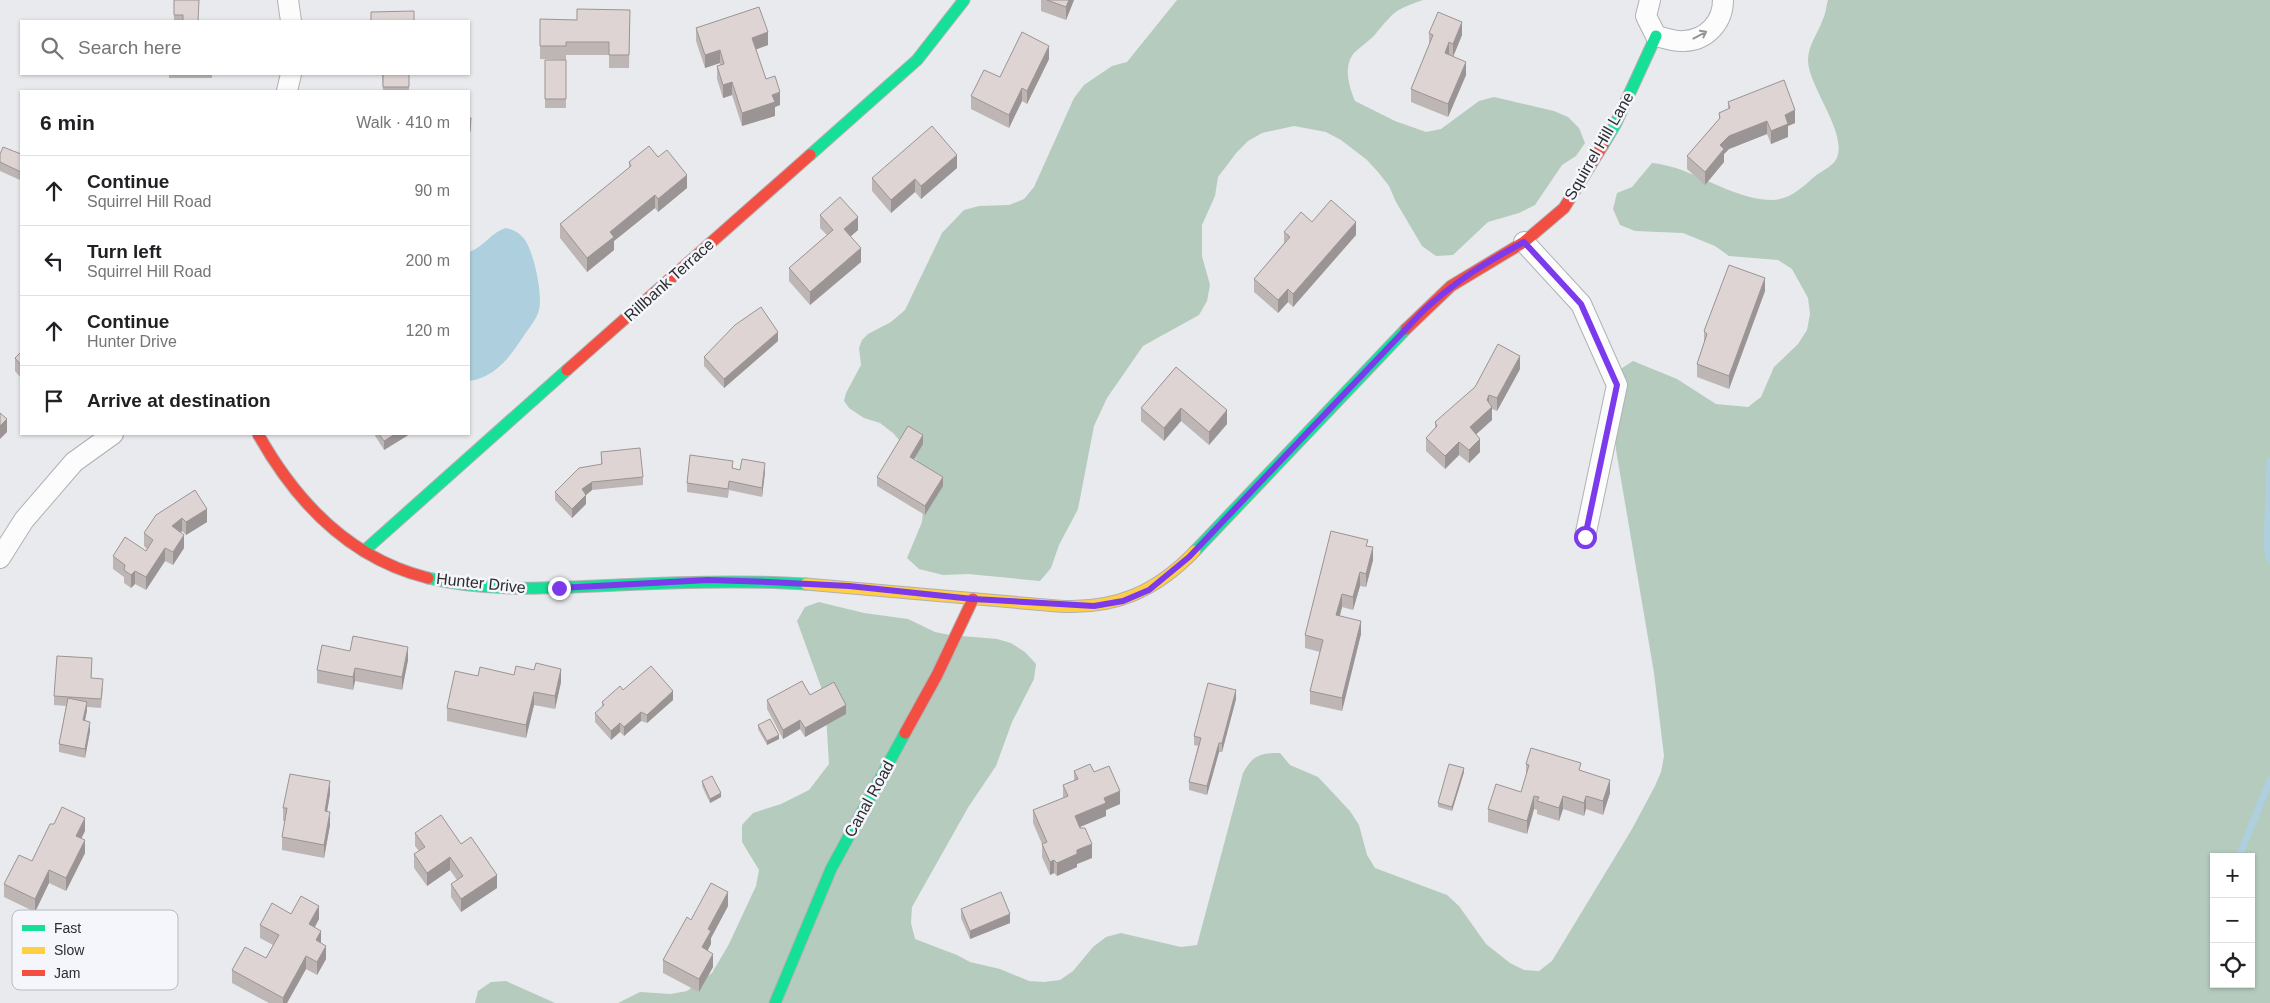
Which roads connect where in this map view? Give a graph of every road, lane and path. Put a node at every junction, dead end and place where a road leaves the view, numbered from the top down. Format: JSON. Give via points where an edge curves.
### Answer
{"nodes":[{"id":1,"x":288,"y":0,"type":"edge"},
{"id":2,"x":964,"y":0,"type":"edge"},
{"id":3,"x":1650,"y":0,"type":"edge"},
{"id":4,"x":1723,"y":0,"type":"edge"},
{"id":5,"x":291,"y":20,"type":"edge"},
{"id":6,"x":1656,"y":36,"type":"junction"},
{"id":7,"x":291,"y":75,"type":"edge"},
{"id":8,"x":287,"y":90,"type":"edge"},
{"id":9,"x":1524,"y":242,"type":"junction"},
{"id":10,"x":112,"y":435,"type":"edge"},
{"id":11,"x":259,"y":435,"type":"edge"},
{"id":12,"x":1585,"y":537,"type":"dead end"},
{"id":13,"x":364,"y":551,"type":"junction"},
{"id":14,"x":0,"y":558,"type":"edge"},
{"id":15,"x":973,"y":599,"type":"junction"},
{"id":16,"x":775,"y":1003,"type":"edge"}],
"edges":[{"from":1,"to":5,"type":"street"},
{"from":2,"to":13,"type":"street","name":"Rillbank Terrace","via":[[917,60]]},
{"from":3,"to":6,"type":"street","via":[[1646,16]]},
{"from":6,"to":4,"type":"street","one_way":true,"via":[[1682,42],[1696,39],[1711,29],[1723,14]]},
{"from":6,"to":9,"type":"street","name":"Squirrel Hill Lane","via":[[1615,125],[1564,208]]},
{"from":7,"to":8,"type":"street"},
{"from":9,"to":12,"type":"street","via":[[1581,304],[1617,385]]},
{"from":9,"to":15,"type":"street","name":"Squirrel Hill Lane","via":[[1451,286],[1424,310],[1189,557],[1149,590],[1123,601],[1094,606]]},
{"from":10,"to":14,"type":"street","via":[[74,462],[24,520]]},
{"from":11,"to":13,"type":"street","name":"Hunter Drive","via":[[281,474],[311,511]]},
{"from":13,"to":15,"type":"street","name":"Hunter Drive","via":[[401,570],[444,582],[502,588],[599,587],[708,580],[849,586]]},
{"from":15,"to":16,"type":"street","name":"Canal Road","via":[[937,675],[831,869]]}]}
